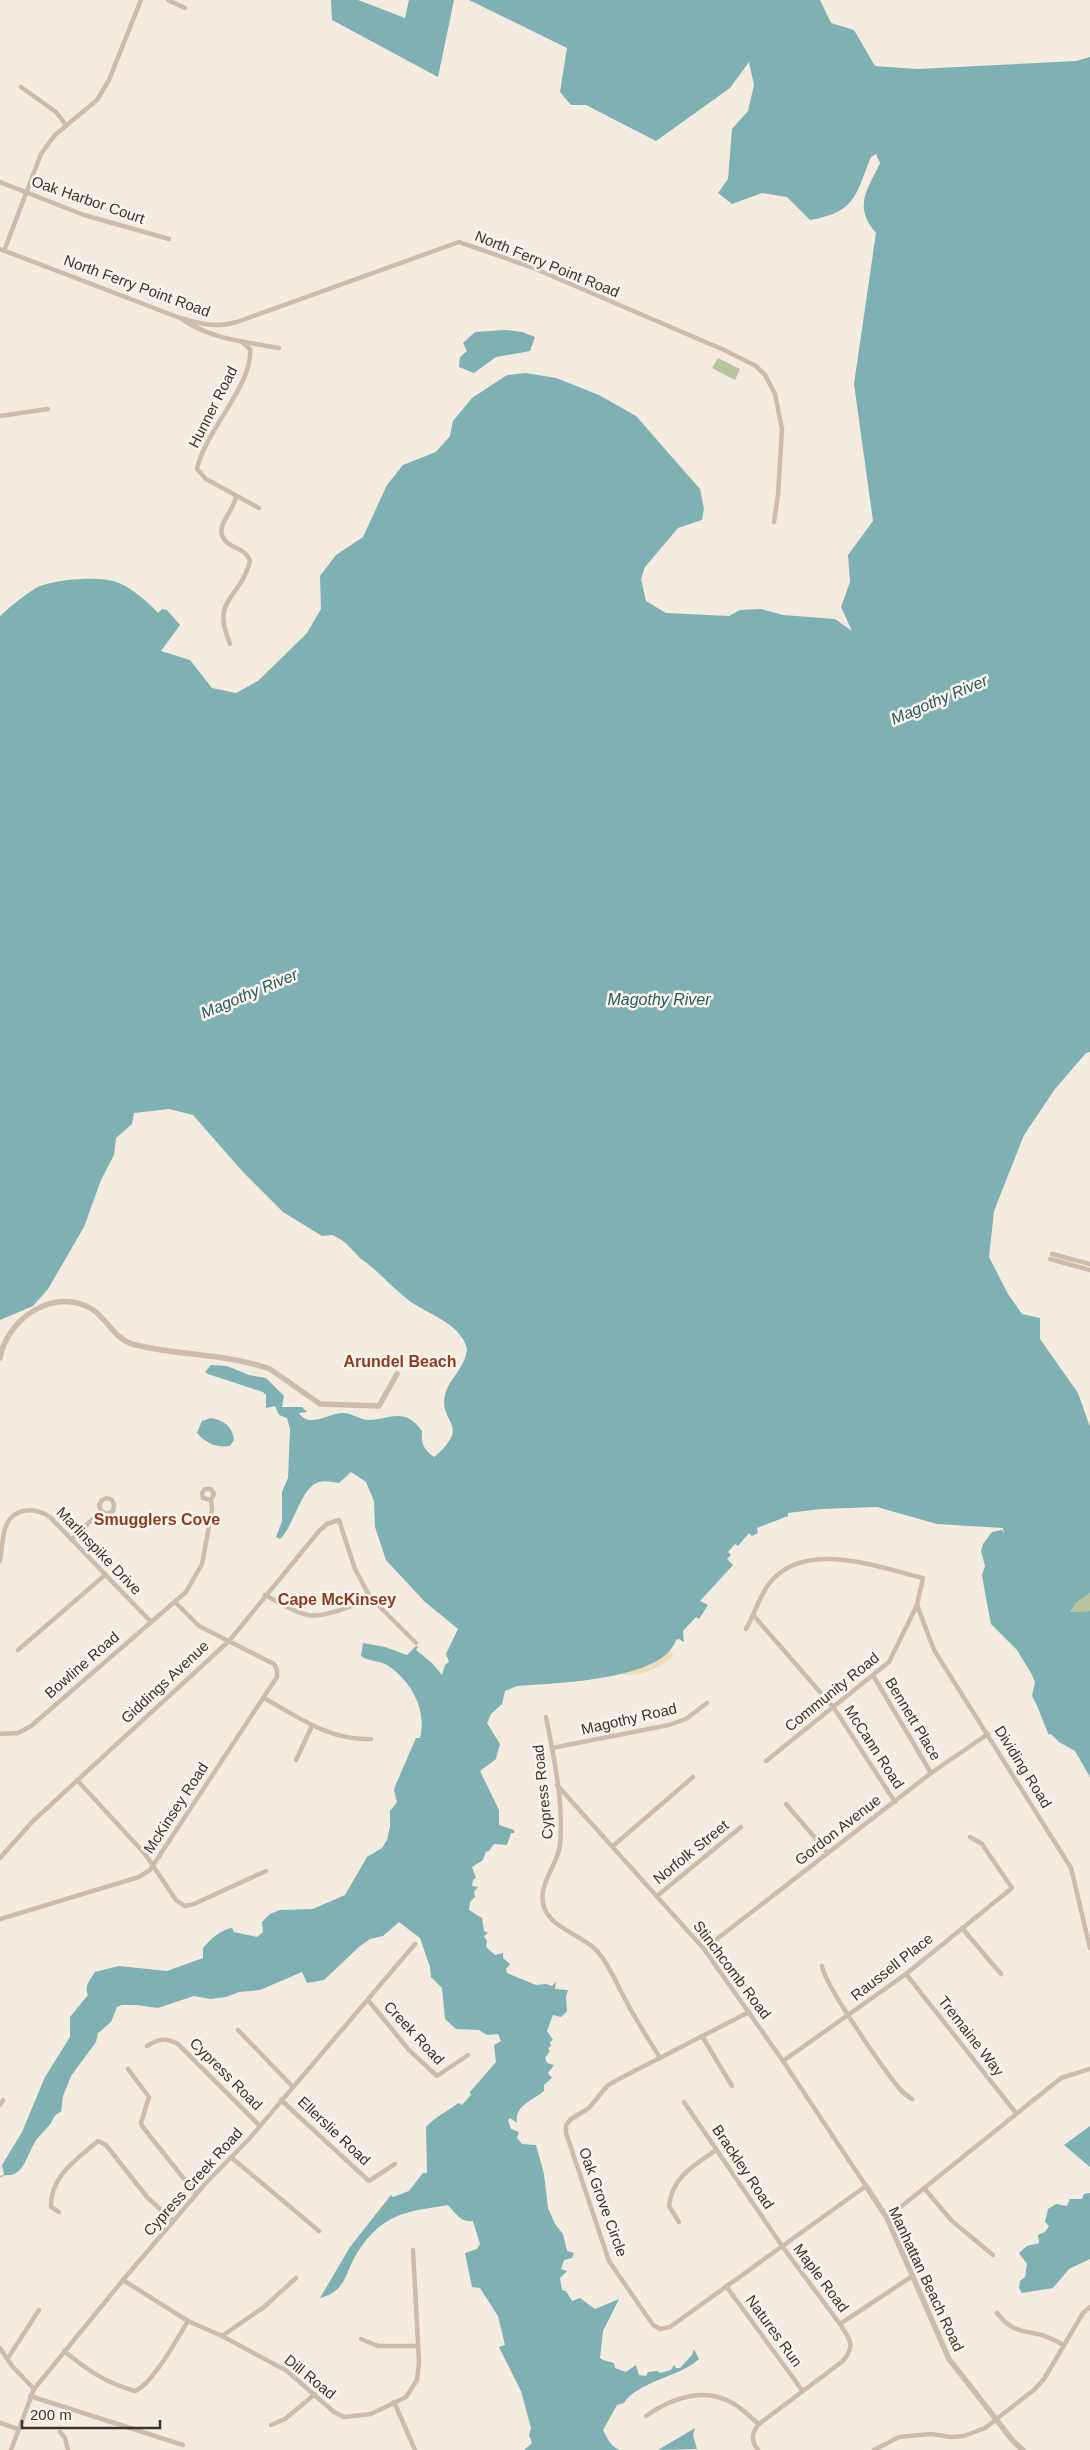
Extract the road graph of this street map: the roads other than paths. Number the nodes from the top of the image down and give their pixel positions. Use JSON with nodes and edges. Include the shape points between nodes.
{"nodes":[{"id":1,"x":141,"y":0,"type":"edge"},
{"id":2,"x":168,"y":0,"type":"edge"},
{"id":3,"x":185,"y":8,"type":"dead end"},
{"id":4,"x":21,"y":87,"type":"dead end"},
{"id":5,"x":66,"y":125,"type":"junction"},
{"id":6,"x":0,"y":182,"type":"edge"},
{"id":7,"x":26,"y":192,"type":"junction"},
{"id":8,"x":169,"y":239,"type":"dead end"},
{"id":9,"x":2,"y":250,"type":"edge"},
{"id":10,"x":180,"y":318,"type":"junction"},
{"id":11,"x":242,"y":342,"type":"junction"},
{"id":12,"x":279,"y":348,"type":"dead end"},
{"id":13,"x":48,"y":409,"type":"dead end"},
{"id":14,"x":0,"y":416,"type":"edge"},
{"id":15,"x":236,"y":496,"type":"junction"},
{"id":16,"x":259,"y":508,"type":"dead end"},
{"id":17,"x":774,"y":522,"type":"dead end"},
{"id":18,"x":230,"y":644,"type":"dead end"},
{"id":19,"x":1090,"y":1264,"type":"edge"},
{"id":20,"x":1090,"y":1270,"type":"edge"},
{"id":21,"x":0,"y":1358,"type":"edge"},
{"id":22,"x":397,"y":1374,"type":"dead end"},
{"id":23,"x":210,"y":1500,"type":"dead end"},
{"id":24,"x":101,"y":1511,"type":"dead end"},
{"id":25,"x":71,"y":1540,"type":"junction"},
{"id":26,"x":0,"y":1561,"type":"edge"},
{"id":27,"x":105,"y":1575,"type":"junction"},
{"id":28,"x":266,"y":1595,"type":"junction"},
{"id":29,"x":370,"y":1597,"type":"junction"},
{"id":30,"x":175,"y":1602,"type":"junction"},
{"id":31,"x":917,"y":1605,"type":"junction"},
{"id":32,"x":754,"y":1616,"type":"junction"},
{"id":33,"x":151,"y":1622,"type":"junction"},
{"id":34,"x":746,"y":1629,"type":"dead end"},
{"id":35,"x":228,"y":1641,"type":"junction"},
{"id":36,"x":416,"y":1643,"type":"dead end"},
{"id":37,"x":18,"y":1650,"type":"dead end"},
{"id":38,"x":874,"y":1677,"type":"junction"},
{"id":39,"x":264,"y":1698,"type":"junction"},
{"id":40,"x":707,"y":1703,"type":"dead end"},
{"id":41,"x":834,"y":1708,"type":"junction"},
{"id":42,"x":546,"y":1717,"type":"dead end"},
{"id":43,"x":312,"y":1726,"type":"junction"},
{"id":44,"x":0,"y":1734,"type":"edge"},
{"id":45,"x":988,"y":1734,"type":"junction"},
{"id":46,"x":371,"y":1739,"type":"dead end"},
{"id":47,"x":552,"y":1748,"type":"junction"},
{"id":48,"x":296,"y":1760,"type":"dead end"},
{"id":49,"x":766,"y":1761,"type":"dead end"},
{"id":50,"x":930,"y":1774,"type":"junction"},
{"id":51,"x":693,"y":1777,"type":"dead end"},
{"id":52,"x":77,"y":1780,"type":"junction"},
{"id":53,"x":557,"y":1785,"type":"junction"},
{"id":54,"x":895,"y":1802,"type":"junction"},
{"id":55,"x":786,"y":1804,"type":"dead end"},
{"id":56,"x":741,"y":1828,"type":"dead end"},
{"id":57,"x":970,"y":1837,"type":"dead end"},
{"id":58,"x":613,"y":1846,"type":"junction"},
{"id":59,"x":828,"y":1853,"type":"junction"},
{"id":60,"x":1,"y":1855,"type":"edge"},
{"id":61,"x":154,"y":1865,"type":"junction"},
{"id":62,"x":266,"y":1871,"type":"dead end"},
{"id":63,"x":657,"y":1896,"type":"junction"},
{"id":64,"x":0,"y":1919,"type":"edge"},
{"id":65,"x":962,"y":1928,"type":"junction"},
{"id":66,"x":416,"y":1944,"type":"dead end"},
{"id":67,"x":1090,"y":1948,"type":"edge"},
{"id":68,"x":704,"y":1949,"type":"junction"},
{"id":69,"x":822,"y":1966,"type":"dead end"},
{"id":70,"x":906,"y":1974,"type":"junction"},
{"id":71,"x":1000,"y":1974,"type":"dead end"},
{"id":72,"x":368,"y":2000,"type":"junction"},
{"id":73,"x":749,"y":2012,"type":"junction"},
{"id":74,"x":849,"y":2016,"type":"junction"},
{"id":75,"x":238,"y":2030,"type":"dead end"},
{"id":76,"x":702,"y":2036,"type":"junction"},
{"id":77,"x":146,"y":2046,"type":"dead end"},
{"id":78,"x":468,"y":2055,"type":"dead end"},
{"id":79,"x":660,"y":2058,"type":"junction"},
{"id":80,"x":783,"y":2061,"type":"junction"},
{"id":81,"x":128,"y":2068,"type":"dead end"},
{"id":82,"x":1090,"y":2069,"type":"edge"},
{"id":83,"x":292,"y":2086,"type":"junction"},
{"id":84,"x":732,"y":2086,"type":"dead end"},
{"id":85,"x":912,"y":2099,"type":"dead end"},
{"id":86,"x":3,"y":2100,"type":"dead end"},
{"id":87,"x":281,"y":2100,"type":"junction"},
{"id":88,"x":684,"y":2102,"type":"dead end"},
{"id":89,"x":0,"y":2105,"type":"edge"},
{"id":90,"x":1016,"y":2113,"type":"junction"},
{"id":91,"x":259,"y":2125,"type":"junction"},
{"id":92,"x":716,"y":2150,"type":"junction"},
{"id":93,"x":232,"y":2158,"type":"junction"},
{"id":94,"x":394,"y":2164,"type":"dead end"},
{"id":95,"x":866,"y":2186,"type":"junction"},
{"id":96,"x":924,"y":2188,"type":"junction"},
{"id":97,"x":196,"y":2194,"type":"junction"},
{"id":98,"x":59,"y":2212,"type":"dead end"},
{"id":99,"x":886,"y":2218,"type":"junction"},
{"id":100,"x":173,"y":2221,"type":"junction"},
{"id":101,"x":679,"y":2222,"type":"dead end"},
{"id":102,"x":319,"y":2231,"type":"dead end"},
{"id":103,"x":782,"y":2246,"type":"junction"},
{"id":104,"x":413,"y":2250,"type":"dead end"},
{"id":105,"x":993,"y":2255,"type":"dead end"},
{"id":106,"x":911,"y":2277,"type":"junction"},
{"id":107,"x":296,"y":2278,"type":"dead end"},
{"id":108,"x":123,"y":2280,"type":"junction"},
{"id":109,"x":726,"y":2286,"type":"junction"},
{"id":110,"x":1090,"y":2307,"type":"edge"},
{"id":111,"x":39,"y":2310,"type":"dead end"},
{"id":112,"x":997,"y":2313,"type":"dead end"},
{"id":113,"x":188,"y":2321,"type":"junction"},
{"id":114,"x":840,"y":2324,"type":"junction"},
{"id":115,"x":222,"y":2336,"type":"junction"},
{"id":116,"x":361,"y":2339,"type":"dead end"},
{"id":117,"x":1064,"y":2345,"type":"junction"},
{"id":118,"x":417,"y":2346,"type":"junction"},
{"id":119,"x":0,"y":2348,"type":"edge"},
{"id":120,"x":64,"y":2351,"type":"junction"},
{"id":121,"x":8,"y":2358,"type":"junction"},
{"id":122,"x":34,"y":2389,"type":"junction"},
{"id":123,"x":802,"y":2390,"type":"junction"},
{"id":124,"x":315,"y":2394,"type":"junction"},
{"id":125,"x":30,"y":2396,"type":"junction"},
{"id":126,"x":394,"y":2402,"type":"junction"},
{"id":127,"x":646,"y":2416,"type":"dead end"},
{"id":128,"x":996,"y":2419,"type":"junction"},
{"id":129,"x":0,"y":2423,"type":"edge"},
{"id":130,"x":759,"y":2424,"type":"junction"},
{"id":131,"x":270,"y":2425,"type":"dead end"},
{"id":132,"x":18,"y":2429,"type":"junction"},
{"id":133,"x":60,"y":2432,"type":"dead end"},
{"id":134,"x":183,"y":2445,"type":"dead end"},
{"id":135,"x":757,"y":2448,"type":"edge"},
{"id":136,"x":11,"y":2450,"type":"edge"},
{"id":137,"x":68,"y":2450,"type":"edge"},
{"id":138,"x":415,"y":2450,"type":"edge"},
{"id":139,"x":874,"y":2450,"type":"edge"},
{"id":140,"x":1023,"y":2450,"type":"edge"}],
"edges":[{"from":1,"to":5,"type":"street","via":[[101,93],[92,106]]},
{"from":2,"to":3,"type":"street"},
{"from":4,"to":5,"type":"street","via":[[56,112]]},
{"from":5,"to":7,"type":"street","via":[[48,143]]},
{"from":6,"to":7,"type":"street","name":"Oak Harbor Court"},
{"from":7,"to":8,"type":"street","name":"Oak Harbor Court","via":[[84,215]]},
{"from":7,"to":9,"type":"street"},
{"from":9,"to":10,"type":"street","name":"North Ferry Point Road"},
{"from":10,"to":11,"type":"street","via":[[198,330]]},
{"from":10,"to":17,"type":"street","name":"North Ferry Point Road","via":[[209,326],[237,322],[459,242],[690,335],[756,366],[775,394],[781,421]]},
{"from":11,"to":12,"type":"street"},
{"from":11,"to":15,"type":"street","name":"Hunner Road","via":[[250,349],[249,366],[197,469],[206,479]]},
{"from":13,"to":14,"type":"street"},
{"from":15,"to":16,"type":"street","name":"Hunner Road"},
{"from":15,"to":18,"type":"street","via":[[221,532],[227,544],[243,551],[250,561],[222,616],[223,629]]},
{"from":19,"to":20,"type":"street","via":[[1051,1257]]},
{"from":21,"to":22,"type":"street","via":[[8,1336],[26,1315],[46,1305],[71,1302],[98,1313],[128,1343],[221,1356],[261,1366],[320,1404],[378,1406]]},
{"from":23,"to":30,"type":"street","name":"Bowline Road","via":[[212,1511],[202,1565],[192,1584]]},
{"from":24,"to":25,"type":"street"},
{"from":25,"to":26,"type":"street","name":"Marlinspike Drive","via":[[44,1513],[26,1510],[7,1524]]},
{"from":25,"to":27,"type":"street","name":"Marlinspike Drive"},
{"from":27,"to":33,"type":"street","name":"Marlinspike Drive"},
{"from":27,"to":37,"type":"street"},
{"from":28,"to":29,"type":"street","via":[[301,1613],[312,1615],[356,1604]]},
{"from":28,"to":29,"type":"street","name":"Giddings Avenue","via":[[318,1531],[339,1520],[355,1568]]},
{"from":28,"to":35,"type":"street","name":"Giddings Avenue"},
{"from":29,"to":36,"type":"street"},
{"from":30,"to":33,"type":"street","name":"Bowline Road"},
{"from":30,"to":35,"type":"street","via":[[194,1623]]},
{"from":31,"to":32,"type":"street","name":"Community Road","via":[[923,1578],[827,1558],[782,1571],[768,1585]]},
{"from":31,"to":38,"type":"street","name":"Community Road","via":[[889,1662]]},
{"from":31,"to":45,"type":"street","name":"Dividing Road","via":[[934,1650]]},
{"from":32,"to":34,"type":"street"},
{"from":32,"to":41,"type":"street","name":"McCann Road"},
{"from":33,"to":44,"type":"street","name":"Bowline Road","via":[[31,1726],[18,1733]]},
{"from":35,"to":39,"type":"street","name":"McKinsey Road","via":[[274,1664],[277,1677]]},
{"from":35,"to":52,"type":"street","name":"Giddings Avenue"},
{"from":38,"to":41,"type":"street","name":"Community Road"},
{"from":38,"to":50,"type":"street","name":"Bennett Place"},
{"from":39,"to":43,"type":"street"},
{"from":39,"to":61,"type":"street","name":"McKinsey Road"},
{"from":40,"to":47,"type":"street","name":"Magothy Road","via":[[686,1719],[669,1725]]},
{"from":41,"to":49,"type":"street","name":"Community Road"},
{"from":41,"to":54,"type":"street","name":"McCann Road"},
{"from":42,"to":47,"type":"street","name":"Cypress Road"},
{"from":43,"to":46,"type":"street","via":[[348,1739]]},
{"from":43,"to":48,"type":"street"},
{"from":45,"to":50,"type":"street","name":"Gordon Avenue"},
{"from":45,"to":67,"type":"street","name":"Dividing Road","via":[[1071,1868]]},
{"from":47,"to":53,"type":"street","name":"Cypress Road"},
{"from":50,"to":54,"type":"street","name":"Gordon Avenue"},
{"from":51,"to":58,"type":"street"},
{"from":52,"to":60,"type":"street","name":"Giddings Avenue"},
{"from":52,"to":61,"type":"street"},
{"from":53,"to":58,"type":"street","name":"Stinchcomb Road"},
{"from":53,"to":79,"type":"street","name":"Cypress Road","via":[[562,1829],[560,1849],[542,1902],[553,1922],[582,1938],[598,1952]]},
{"from":54,"to":59,"type":"street","name":"Gordon Avenue"},
{"from":55,"to":59,"type":"street"},
{"from":56,"to":63,"type":"street","name":"Norfolk Street"},
{"from":57,"to":65,"type":"street","name":"Raussell Place","via":[[982,1844],[1012,1888]]},
{"from":58,"to":63,"type":"street","name":"Stinchcomb Road"},
{"from":59,"to":68,"type":"street","name":"Gordon Avenue"},
{"from":61,"to":62,"type":"street","via":[[176,1900],[186,1906]]},
{"from":61,"to":64,"type":"street","name":"McKinsey Road","via":[[139,1877]]},
{"from":63,"to":68,"type":"street","name":"Stinchcomb Road"},
{"from":65,"to":70,"type":"street","name":"Raussell Place"},
{"from":65,"to":71,"type":"street"},
{"from":66,"to":72,"type":"street","name":"Cypress Creek Road"},
{"from":68,"to":73,"type":"street","name":"Stinchcomb Road"},
{"from":69,"to":74,"type":"street","via":[[823,1975]]},
{"from":70,"to":74,"type":"street","name":"Raussell Place"},
{"from":70,"to":90,"type":"street","name":"Tremaine Way"},
{"from":72,"to":78,"type":"street","name":"Creek Road","via":[[409,2050],[437,2076]]},
{"from":72,"to":83,"type":"street","name":"Cypress Creek Road"},
{"from":73,"to":76,"type":"street","name":"Oak Grove Circle"},
{"from":73,"to":80,"type":"street","name":"Stinchcomb Road"},
{"from":74,"to":80,"type":"street","name":"Raussell Place"},
{"from":74,"to":85,"type":"street","via":[[898,2087]]},
{"from":75,"to":83,"type":"street"},
{"from":76,"to":79,"type":"street","name":"Oak Grove Circle"},
{"from":76,"to":84,"type":"street"},
{"from":77,"to":91,"type":"street","name":"Cypress Road","via":[[169,2038],[178,2044]]},
{"from":79,"to":109,"type":"street","name":"Oak Grove Circle","via":[[607,2086],[589,2108],[571,2119],[566,2125],[566,2133],[609,2261],[653,2325],[660,2329],[670,2327]]},
{"from":80,"to":95,"type":"street","name":"Stinchcomb Road"},
{"from":81,"to":97,"type":"street","via":[[149,2097],[142,2126]]},
{"from":82,"to":90,"type":"street","via":[[1061,2078]]},
{"from":83,"to":87,"type":"street","name":"Cypress Creek Road"},
{"from":86,"to":89,"type":"street"},
{"from":87,"to":91,"type":"street","name":"Cypress Creek Road"},
{"from":87,"to":94,"type":"street","name":"Ellerslie Road","via":[[369,2181]]},
{"from":88,"to":92,"type":"street","name":"Brackley Road"},
{"from":90,"to":96,"type":"street"},
{"from":91,"to":93,"type":"street","name":"Cypress Creek Road"},
{"from":92,"to":101,"type":"street","via":[[675,2184],[670,2206]]},
{"from":92,"to":103,"type":"street","name":"Brackley Road"},
{"from":93,"to":97,"type":"street","name":"Cypress Creek Road"},
{"from":93,"to":102,"type":"street"},
{"from":95,"to":99,"type":"street","name":"Manhattan Beach Road"},
{"from":95,"to":103,"type":"street","name":"Oak Grove Circle"},
{"from":96,"to":99,"type":"street"},
{"from":96,"to":105,"type":"street","via":[[952,2221]]},
{"from":97,"to":100,"type":"street","name":"Cypress Creek Road"},
{"from":98,"to":100,"type":"street","via":[[50,2207],[50,2196],[61,2174],[98,2141],[106,2146],[147,2197]]},
{"from":99,"to":106,"type":"street","name":"Manhattan Beach Road"},
{"from":100,"to":108,"type":"street","name":"Cypress Creek Road"},
{"from":103,"to":109,"type":"street","name":"Oak Grove Circle"},
{"from":103,"to":114,"type":"street","name":"Maple Road"},
{"from":104,"to":118,"type":"street","name":"Dill Road"},
{"from":106,"to":114,"type":"street"},
{"from":106,"to":128,"type":"street","name":"Manhattan Beach Road","via":[[949,2359]]},
{"from":107,"to":115,"type":"street","via":[[264,2307]]},
{"from":108,"to":113,"type":"street","name":"Dill Road"},
{"from":108,"to":120,"type":"street","name":"Cypress Creek Road"},
{"from":109,"to":123,"type":"street","name":"Natures Run"},
{"from":110,"to":117,"type":"street"},
{"from":111,"to":121,"type":"street"},
{"from":112,"to":117,"type":"street","via":[[1016,2331],[1043,2335]]},
{"from":113,"to":115,"type":"street","name":"Dill Road"},
{"from":113,"to":120,"type":"street","via":[[145,2385],[135,2391],[96,2377]]},
{"from":114,"to":123,"type":"street","name":"Maple Road","via":[[850,2342],[850,2353]]},
{"from":115,"to":124,"type":"street","name":"Dill Road","via":[[287,2371]]},
{"from":116,"to":118,"type":"street","via":[[378,2346]]},
{"from":117,"to":128,"type":"street","via":[[1032,2393]]},
{"from":118,"to":126,"type":"street","name":"Dill Road","via":[[419,2370],[414,2386],[409,2394]]},
{"from":119,"to":121,"type":"street"},
{"from":120,"to":122,"type":"street","name":"Cypress Creek Road"},
{"from":121,"to":122,"type":"street"},
{"from":122,"to":125,"type":"street","name":"Cypress Creek Road"},
{"from":123,"to":130,"type":"street"},
{"from":124,"to":126,"type":"street","name":"Dill Road","via":[[334,2412],[347,2417],[371,2414]]},
{"from":124,"to":131,"type":"street","via":[[285,2419]]},
{"from":125,"to":132,"type":"street","name":"Cypress Creek Road"},
{"from":125,"to":134,"type":"street"},
{"from":126,"to":138,"type":"street"},
{"from":127,"to":130,"type":"street","via":[[682,2396],[699,2395],[734,2403]]},
{"from":128,"to":139,"type":"street","via":[[985,2428],[964,2436],[916,2434],[899,2437]]},
{"from":128,"to":140,"type":"street","name":"Manhattan Beach Road"},
{"from":129,"to":132,"type":"street"},
{"from":130,"to":135,"type":"street","via":[[753,2432]]},
{"from":132,"to":136,"type":"street","name":"Cypress Creek Road"},
{"from":133,"to":137,"type":"street"}]}
